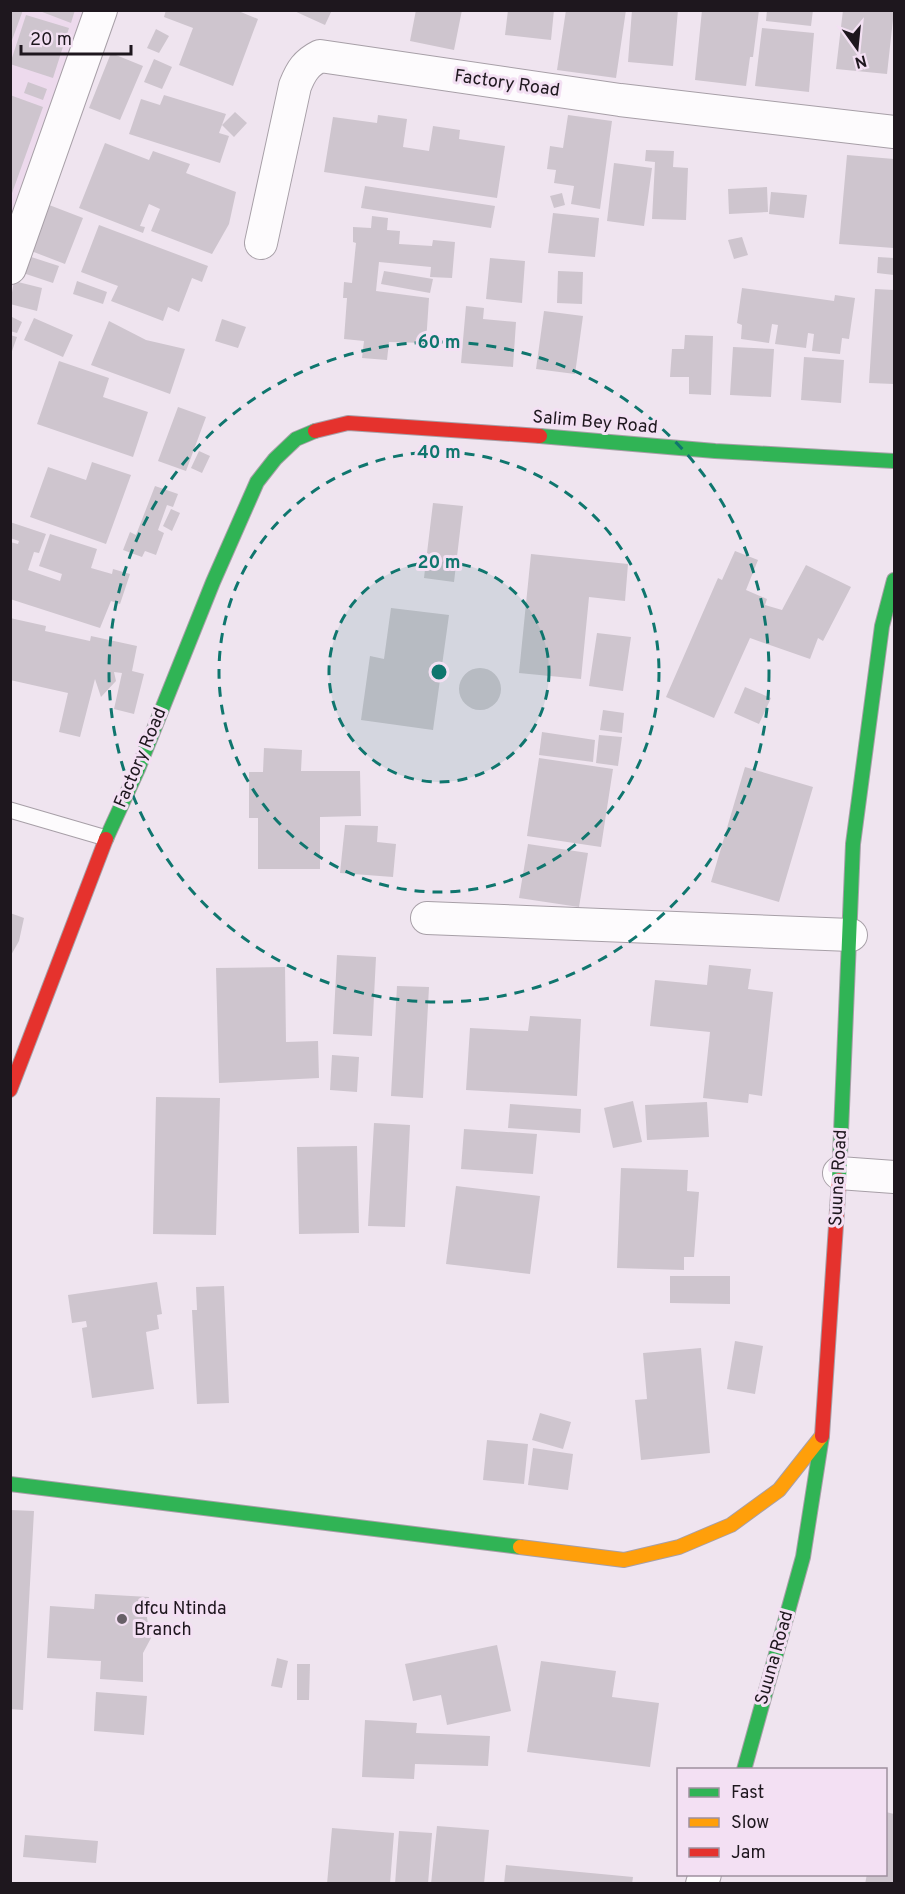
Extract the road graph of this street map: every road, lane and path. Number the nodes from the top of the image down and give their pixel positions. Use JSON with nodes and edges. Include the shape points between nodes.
{"nodes":[{"id":1,"x":100,"y":10,"type":"edge"},
{"id":2,"x":894,"y":132,"type":"edge"},
{"id":3,"x":261,"y":243,"type":"dead end"},
{"id":4,"x":10,"y":268,"type":"edge"},
{"id":5,"x":296,"y":439,"type":"joint"},
{"id":6,"x":894,"y":461,"type":"edge"},
{"id":7,"x":894,"y":580,"type":"edge"},
{"id":8,"x":10,"y":810,"type":"edge"},
{"id":9,"x":106,"y":838,"type":"junction"},
{"id":10,"x":427,"y":918,"type":"dead end"},
{"id":11,"x":851,"y":935,"type":"junction"},
{"id":12,"x":10,"y":1090,"type":"edge"},
{"id":13,"x":839,"y":1173,"type":"junction"},
{"id":14,"x":894,"y":1177,"type":"edge"},
{"id":15,"x":822,"y":1436,"type":"junction"},
{"id":16,"x":10,"y":1484,"type":"edge"},
{"id":17,"x":745,"y":1768,"type":"edge"}],
"edges":[{"from":1,"to":4,"type":"street"},
{"from":2,"to":3,"type":"street","name":"Factory Road","via":[[620,100],[320,56],[300,72],[295,86]]},
{"from":5,"to":6,"type":"street","name":"Salim Bey Road","via":[[348,423]]},
{"from":5,"to":9,"type":"street","name":"Factory Road","via":[[257,482]]},
{"from":7,"to":11,"type":"street","name":"Suuna Road","via":[[882,626],[853,844]]},
{"from":8,"to":9,"type":"lane"},
{"from":9,"to":12,"type":"street","name":"Factory Road"},
{"from":10,"to":11,"type":"street"},
{"from":11,"to":13,"type":"street","name":"Suuna Road"},
{"from":13,"to":14,"type":"street"},
{"from":13,"to":15,"type":"street","name":"Suuna Road"},
{"from":15,"to":16,"type":"street","via":[[779,1490],[731,1525],[679,1547],[624,1560]]},
{"from":15,"to":17,"type":"street","name":"Suuna Road","via":[[803,1557]]}]}
